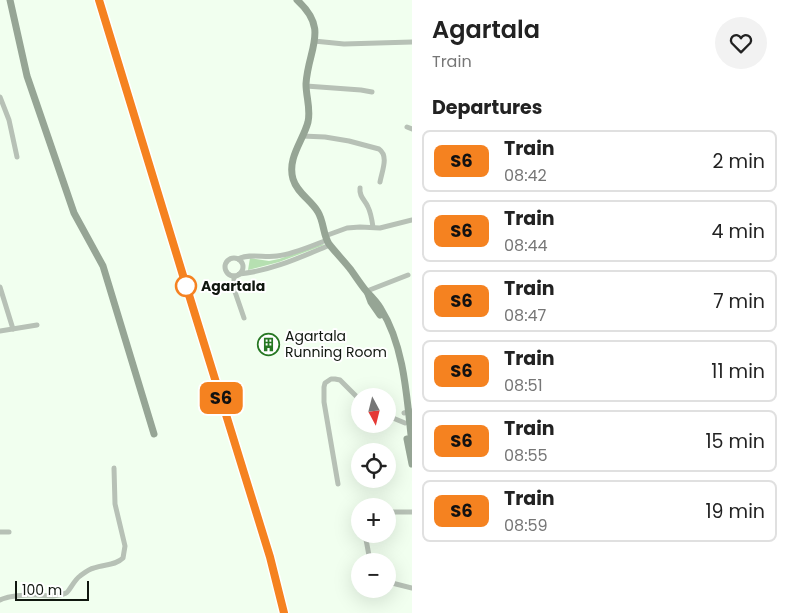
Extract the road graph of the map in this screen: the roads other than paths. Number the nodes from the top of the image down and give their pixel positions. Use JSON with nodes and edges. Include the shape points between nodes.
{"nodes":[{"id":1,"x":10,"y":0,"type":"edge"},
{"id":2,"x":297,"y":0,"type":"edge"},
{"id":3,"x":314,"y":42,"type":"junction"},
{"id":4,"x":412,"y":42,"type":"edge"},
{"id":5,"x":306,"y":86,"type":"junction"},
{"id":6,"x":372,"y":92,"type":"dead end"},
{"id":7,"x":0,"y":97,"type":"edge"},
{"id":8,"x":302,"y":136,"type":"junction"},
{"id":9,"x":17,"y":157,"type":"dead end"},
{"id":10,"x":380,"y":182,"type":"dead end"},
{"id":11,"x":360,"y":188,"type":"dead end"},
{"id":12,"x":412,"y":220,"type":"edge"},
{"id":13,"x":373,"y":228,"type":"junction"},
{"id":14,"x":327,"y":240,"type":"junction"},
{"id":15,"x":238,"y":259,"type":"junction"},
{"id":16,"x":237,"y":275,"type":"junction"},
{"id":17,"x":408,"y":275,"type":"dead end"},
{"id":18,"x":0,"y":288,"type":"edge"},
{"id":19,"x":366,"y":291,"type":"junction"},
{"id":20,"x":244,"y":318,"type":"dead end"},
{"id":21,"x":37,"y":325,"type":"dead end"},
{"id":22,"x":13,"y":329,"type":"junction"},
{"id":23,"x":0,"y":331,"type":"edge"},
{"id":24,"x":351,"y":391,"type":"edge"},
{"id":25,"x":408,"y":412,"type":"edge"},
{"id":26,"x":396,"y":419,"type":"edge"},
{"id":27,"x":405,"y":423,"type":"junction"},
{"id":28,"x":154,"y":434,"type":"dead end"},
{"id":29,"x":412,"y":444,"type":"edge"},
{"id":30,"x":412,"y":464,"type":"edge"},
{"id":31,"x":114,"y":468,"type":"dead end"},
{"id":32,"x":338,"y":484,"type":"dead end"},
{"id":33,"x":396,"y":512,"type":"edge"},
{"id":34,"x":412,"y":512,"type":"edge"},
{"id":35,"x":0,"y":532,"type":"edge"},
{"id":36,"x":9,"y":532,"type":"dead end"},
{"id":37,"x":396,"y":584,"type":"edge"},
{"id":38,"x":412,"y":588,"type":"edge"},
{"id":39,"x":0,"y":600,"type":"edge"}],
"edges":[{"from":1,"to":28,"type":"street","via":[[27,76],[74,213],[102,266]]},
{"from":2,"to":3,"type":"street","via":[[312,18]]},
{"from":3,"to":4,"type":"street"},
{"from":3,"to":5,"type":"street"},
{"from":5,"to":6,"type":"street"},
{"from":5,"to":8,"type":"street","via":[[309,114]]},
{"from":7,"to":9,"type":"street"},
{"from":8,"to":10,"type":"street","via":[[349,141],[379,149],[384,153]]},
{"from":8,"to":14,"type":"street","via":[[294,154],[293,178],[298,190],[317,210]]},
{"from":11,"to":13,"type":"street"},
{"from":12,"to":13,"type":"street"},
{"from":13,"to":14,"type":"street","via":[[347,228]]},
{"from":14,"to":15,"type":"street","via":[[280,256]]},
{"from":14,"to":16,"type":"street","via":[[273,267]]},
{"from":14,"to":19,"type":"street"},
{"from":15,"to":16,"type":"street","via":[[243,269]]},
{"from":15,"to":16,"type":"street","via":[[230,259],[225,266],[228,274]]},
{"from":16,"to":20,"type":"street","via":[[234,289]]},
{"from":17,"to":19,"type":"street"},
{"from":18,"to":22,"type":"street"},
{"from":19,"to":25,"type":"street","via":[[375,298],[393,332]]},
{"from":21,"to":22,"type":"street"},
{"from":22,"to":23,"type":"street"},
{"from":24,"to":32,"type":"street","via":[[335,379],[325,383],[324,387]]},
{"from":25,"to":27,"type":"street"},
{"from":25,"to":29,"type":"street"},
{"from":26,"to":27,"type":"street"},
{"from":27,"to":30,"type":"street"},
{"from":31,"to":39,"type":"street","via":[[115,504],[125,546],[123,558],[116,563],[93,568],[80,576],[66,593]]},
{"from":33,"to":34,"type":"street"},
{"from":35,"to":36,"type":"street"},
{"from":37,"to":38,"type":"street"}]}
